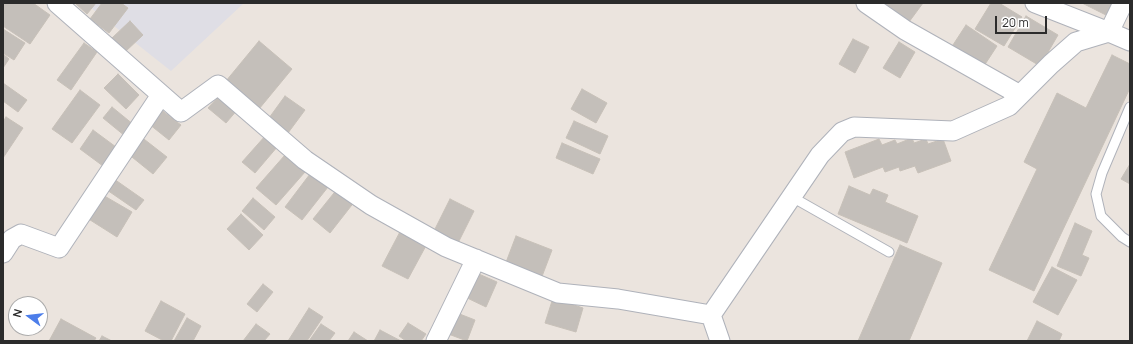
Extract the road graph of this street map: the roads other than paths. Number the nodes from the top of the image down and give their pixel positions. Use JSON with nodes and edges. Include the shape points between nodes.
{"nodes":[{"id":1,"x":57,"y":3,"type":"edge"},
{"id":2,"x":866,"y":3,"type":"edge"},
{"id":3,"x":1035,"y":3,"type":"edge"},
{"id":4,"x":1123,"y":3,"type":"edge"},
{"id":5,"x":1109,"y":32,"type":"junction"},
{"id":6,"x":1130,"y":41,"type":"edge"},
{"id":7,"x":161,"y":95,"type":"junction"},
{"id":8,"x":1020,"y":95,"type":"junction"},
{"id":9,"x":1130,"y":107,"type":"edge"},
{"id":10,"x":792,"y":197,"type":"junction"},
{"id":11,"x":1130,"y":242,"type":"edge"},
{"id":12,"x":889,"y":252,"type":"dead end"},
{"id":13,"x":3,"y":253,"type":"edge"},
{"id":14,"x":476,"y":259,"type":"junction"},
{"id":15,"x":711,"y":315,"type":"junction"},
{"id":16,"x":436,"y":341,"type":"edge"},
{"id":17,"x":720,"y":341,"type":"edge"}],
"edges":[{"from":1,"to":7,"type":"street"},
{"from":2,"to":8,"type":"street","via":[[905,30]]},
{"from":3,"to":5,"type":"street"},
{"from":4,"to":5,"type":"street"},
{"from":5,"to":6,"type":"street"},
{"from":5,"to":8,"type":"street","via":[[1076,42]]},
{"from":7,"to":13,"type":"street","via":[[60,248],[21,234],[12,240]]},
{"from":7,"to":14,"type":"street","via":[[181,112],[218,85],[305,160],[364,200],[446,247]]},
{"from":8,"to":10,"type":"street","via":[[1009,106],[953,131],[854,127],[842,132],[820,155]]},
{"from":9,"to":11,"type":"lane","via":[[1102,173],[1096,194],[1101,216]]},
{"from":10,"to":12,"type":"lane"},
{"from":10,"to":15,"type":"street"},
{"from":14,"to":15,"type":"street","via":[[558,293],[618,299]]},
{"from":14,"to":16,"type":"street"},
{"from":15,"to":17,"type":"street"}]}
